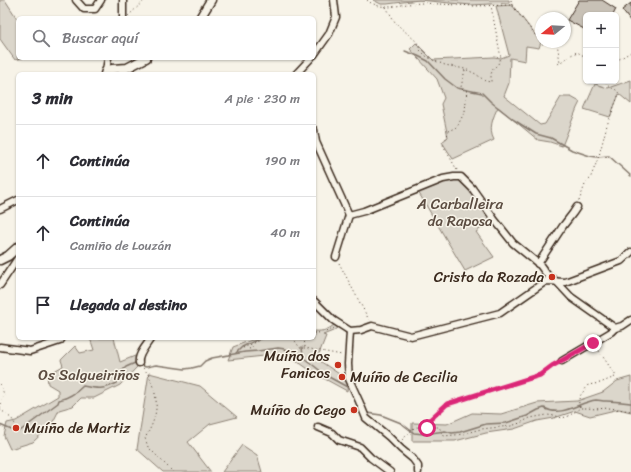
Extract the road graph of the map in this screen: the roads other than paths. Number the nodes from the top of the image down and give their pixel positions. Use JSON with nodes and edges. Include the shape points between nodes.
{"nodes":[{"id":1,"x":76,"y":0,"type":"edge"},
{"id":2,"x":101,"y":0,"type":"edge"},
{"id":3,"x":123,"y":0,"type":"edge"},
{"id":4,"x":211,"y":0,"type":"edge"},
{"id":5,"x":334,"y":0,"type":"edge"},
{"id":6,"x":123,"y":16,"type":"edge"},
{"id":7,"x":201,"y":16,"type":"edge"},
{"id":8,"x":316,"y":52,"type":"edge"},
{"id":9,"x":108,"y":60,"type":"edge"},
{"id":10,"x":142,"y":60,"type":"edge"},
{"id":11,"x":309,"y":60,"type":"edge"},
{"id":12,"x":124,"y":71,"type":"edge"},
{"id":13,"x":105,"y":72,"type":"edge"},
{"id":14,"x":298,"y":72,"type":"edge"},
{"id":15,"x":316,"y":142,"type":"edge"},
{"id":16,"x":16,"y":201,"type":"edge"},
{"id":17,"x":577,"y":207,"type":"road end"},
{"id":18,"x":0,"y":209,"type":"edge"},
{"id":19,"x":349,"y":214,"type":"junction"},
{"id":20,"x":16,"y":249,"type":"edge"},
{"id":21,"x":631,"y":252,"type":"edge"},
{"id":22,"x":336,"y":257,"type":"road end"},
{"id":23,"x":0,"y":260,"type":"edge"},
{"id":24,"x":16,"y":261,"type":"edge"},
{"id":25,"x":538,"y":264,"type":"junction"},
{"id":26,"x":557,"y":282,"type":"junction"},
{"id":27,"x":0,"y":285,"type":"edge"},
{"id":28,"x":316,"y":303,"type":"edge"},
{"id":29,"x":631,"y":320,"type":"edge"},
{"id":30,"x":615,"y":328,"type":"junction"},
{"id":31,"x":350,"y":331,"type":"junction"},
{"id":32,"x":61,"y":340,"type":"edge"},
{"id":33,"x":150,"y":340,"type":"edge"},
{"id":34,"x":0,"y":347,"type":"edge"},
{"id":35,"x":562,"y":361,"type":"road end"},
{"id":36,"x":140,"y":365,"type":"road end"},
{"id":37,"x":318,"y":427,"type":"dead end"},
{"id":38,"x":390,"y":472,"type":"edge"},
{"id":39,"x":418,"y":472,"type":"edge"}],
"edges":[{"from":1,"to":2,"type":"street","via":[[84,9],[95,9]]},
{"from":3,"to":6,"type":"street"},
{"from":4,"to":7,"type":"street"},
{"from":5,"to":8,"type":"street","via":[[336,17],[329,34]]},
{"from":9,"to":13,"type":"street"},
{"from":10,"to":12,"type":"street"},
{"from":11,"to":14,"type":"street"},
{"from":12,"to":13,"type":"street","via":[[112,69]]},
{"from":15,"to":19,"type":"street"},
{"from":16,"to":18,"type":"street"},
{"from":17,"to":25,"type":"street"},
{"from":19,"to":22,"type":"street"},
{"from":19,"to":25,"type":"street","via":[[364,211],[443,178],[461,177],[512,243]]},
{"from":20,"to":23,"type":"street"},
{"from":21,"to":26,"type":"street","via":[[621,261],[565,282]]},
{"from":24,"to":27,"type":"street"},
{"from":25,"to":26,"type":"street"},
{"from":26,"to":30,"type":"street","via":[[571,297]]},
{"from":26,"to":31,"type":"street","via":[[546,281],[500,313],[411,336],[372,326]]},
{"from":28,"to":31,"type":"street","via":[[333,320]]},
{"from":29,"to":30,"type":"street"},
{"from":30,"to":35,"type":"street"},
{"from":31,"to":39,"type":"street","via":[[349,379],[366,418],[413,459],[418,466]]},
{"from":32,"to":34,"type":"street","via":[[30,351]]},
{"from":33,"to":36,"type":"street","via":[[140,354]]},
{"from":37,"to":38,"type":"street","via":[[332,432],[339,440],[360,447]]}]}
